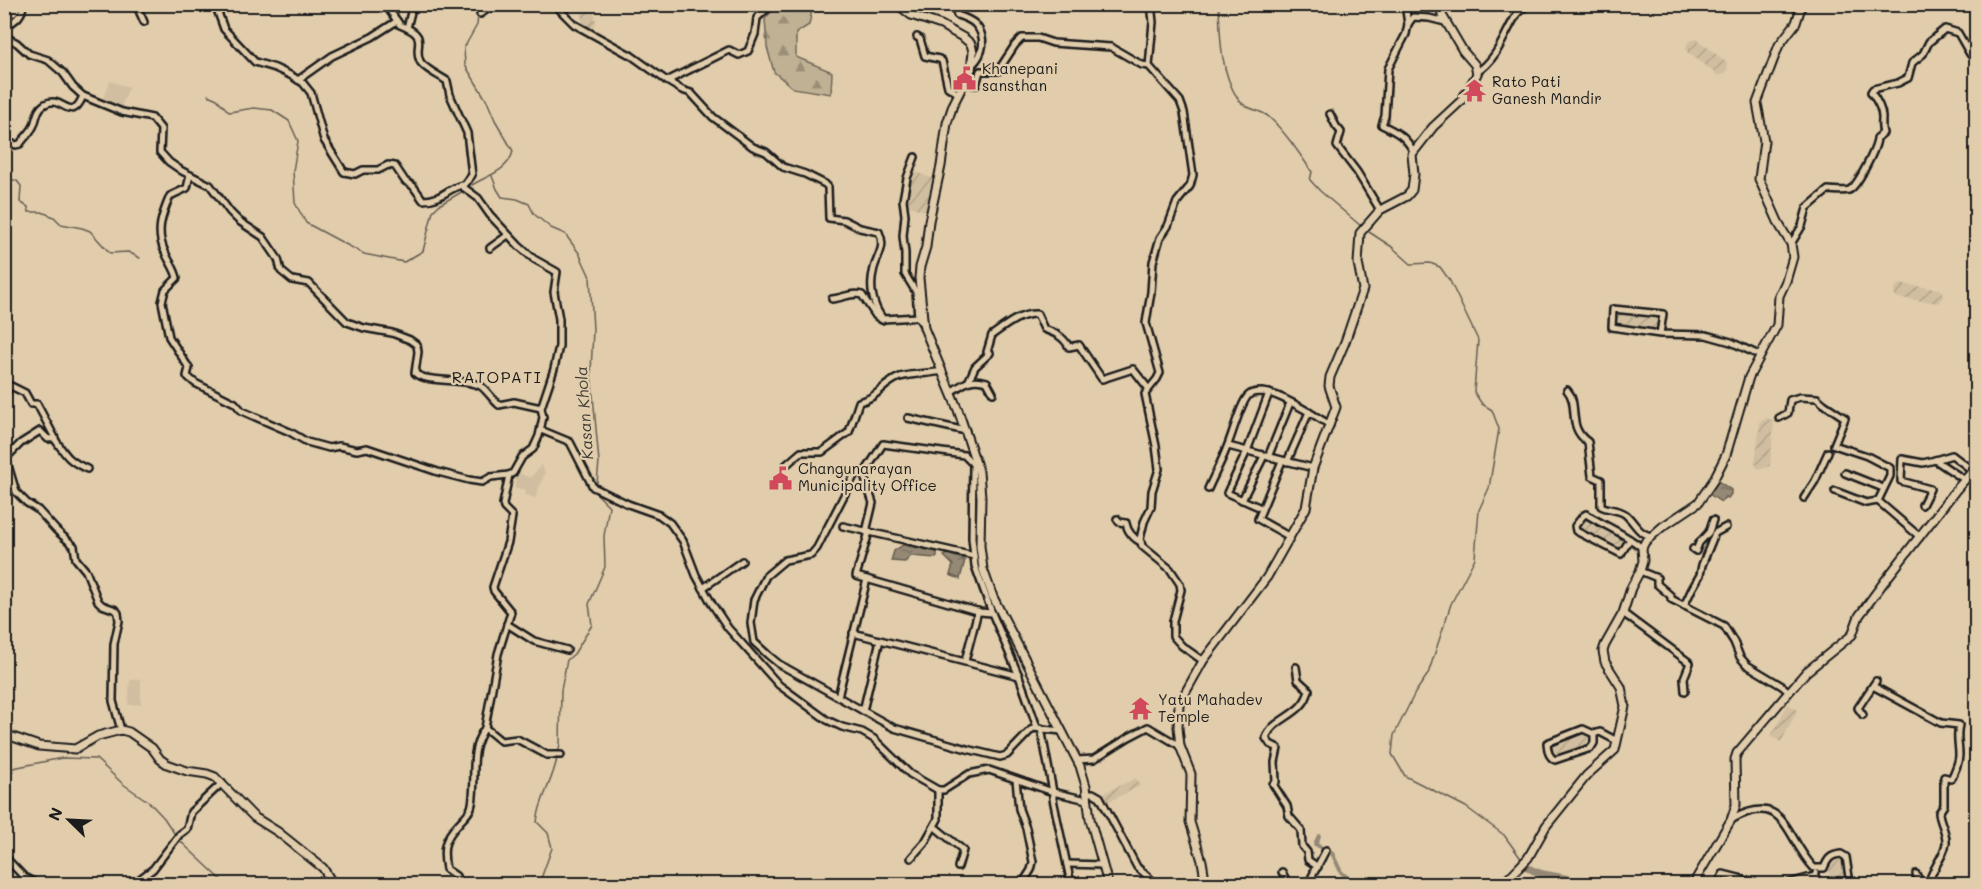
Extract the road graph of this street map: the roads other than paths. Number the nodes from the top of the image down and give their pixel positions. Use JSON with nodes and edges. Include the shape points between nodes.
{"nodes":[{"id":1,"x":21,"y":4,"type":"edge"},
{"id":2,"x":136,"y":4,"type":"edge"},
{"id":3,"x":215,"y":4,"type":"edge"},
{"id":4,"x":385,"y":4,"type":"edge"},
{"id":5,"x":413,"y":4,"type":"edge"},
{"id":6,"x":517,"y":4,"type":"edge"},
{"id":7,"x":554,"y":4,"type":"edge"},
{"id":8,"x":772,"y":4,"type":"edge"},
{"id":9,"x":897,"y":4,"type":"edge"},
{"id":10,"x":954,"y":4,"type":"edge"},
{"id":11,"x":1151,"y":4,"type":"edge"},
{"id":12,"x":1405,"y":4,"type":"edge"},
{"id":13,"x":1440,"y":4,"type":"edge"},
{"id":14,"x":1527,"y":4,"type":"edge"},
{"id":15,"x":1802,"y":4,"type":"edge"},
{"id":16,"x":480,"y":11,"type":"dead end"},
{"id":17,"x":4,"y":14,"type":"edge"},
{"id":18,"x":397,"y":21,"type":"junction"},
{"id":19,"x":144,"y":22,"type":"dead end"},
{"id":20,"x":1445,"y":22,"type":"junction"},
{"id":21,"x":1408,"y":24,"type":"junction"},
{"id":22,"x":4,"y":26,"type":"edge"},
{"id":23,"x":406,"y":28,"type":"junction"},
{"id":24,"x":4,"y":36,"type":"edge"},
{"id":25,"x":917,"y":37,"type":"dead end"},
{"id":26,"x":1977,"y":58,"type":"edge"},
{"id":27,"x":972,"y":65,"type":"junction"},
{"id":28,"x":1149,"y":66,"type":"junction"},
{"id":29,"x":1477,"y":72,"type":"junction"},
{"id":30,"x":298,"y":80,"type":"junction"},
{"id":31,"x":667,"y":81,"type":"junction"},
{"id":32,"x":965,"y":83,"type":"junction"},
{"id":33,"x":959,"y":94,"type":"junction"},
{"id":34,"x":83,"y":96,"type":"junction"},
{"id":35,"x":1330,"y":114,"type":"dead end"},
{"id":36,"x":4,"y":141,"type":"edge"},
{"id":37,"x":1413,"y":151,"type":"junction"},
{"id":38,"x":915,"y":157,"type":"dead end"},
{"id":39,"x":190,"y":175,"type":"junction"},
{"id":40,"x":463,"y":187,"type":"junction"},
{"id":41,"x":1380,"y":210,"type":"junction"},
{"id":42,"x":508,"y":235,"type":"junction"},
{"id":43,"x":1791,"y":244,"type":"junction"},
{"id":44,"x":490,"y":248,"type":"dead end"},
{"id":45,"x":832,"y":299,"type":"dead end"},
{"id":46,"x":918,"y":317,"type":"junction"},
{"id":47,"x":886,"y":320,"type":"junction"},
{"id":48,"x":924,"y":328,"type":"junction"},
{"id":49,"x":1660,"y":333,"type":"junction"},
{"id":50,"x":1761,"y":356,"type":"junction"},
{"id":51,"x":942,"y":371,"type":"junction"},
{"id":52,"x":969,"y":381,"type":"junction"},
{"id":53,"x":1148,"y":387,"type":"junction"},
{"id":54,"x":1567,"y":390,"type":"dead end"},
{"id":55,"x":951,"y":392,"type":"junction"},
{"id":56,"x":993,"y":393,"type":"dead end"},
{"id":57,"x":1269,"y":393,"type":"junction"},
{"id":58,"x":4,"y":399,"type":"edge"},
{"id":59,"x":1290,"y":403,"type":"junction"},
{"id":60,"x":541,"y":408,"type":"junction"},
{"id":61,"x":1309,"y":412,"type":"junction"},
{"id":62,"x":908,"y":418,"type":"dead end"},
{"id":63,"x":1779,"y":418,"type":"dead end"},
{"id":64,"x":1330,"y":425,"type":"junction"},
{"id":65,"x":540,"y":430,"type":"junction"},
{"id":66,"x":966,"y":431,"type":"junction"},
{"id":67,"x":54,"y":438,"type":"junction"},
{"id":68,"x":1228,"y":446,"type":"junction"},
{"id":69,"x":1247,"y":451,"type":"junction"},
{"id":70,"x":1828,"y":452,"type":"dead end"},
{"id":71,"x":5,"y":455,"type":"edge"},
{"id":72,"x":1266,"y":456,"type":"junction"},
{"id":73,"x":1935,"y":460,"type":"junction"},
{"id":74,"x":1285,"y":461,"type":"junction"},
{"id":75,"x":786,"y":465,"type":"dead end"},
{"id":76,"x":1313,"y":468,"type":"junction"},
{"id":77,"x":87,"y":469,"type":"dead end"},
{"id":78,"x":1975,"y":469,"type":"edge"},
{"id":79,"x":865,"y":472,"type":"junction"},
{"id":80,"x":1845,"y":473,"type":"dead end"},
{"id":81,"x":509,"y":475,"type":"junction"},
{"id":82,"x":1890,"y":476,"type":"junction"},
{"id":83,"x":1965,"y":480,"type":"junction"},
{"id":84,"x":1902,"y":481,"type":"junction"},
{"id":85,"x":1883,"y":488,"type":"junction"},
{"id":86,"x":1208,"y":489,"type":"dead end"},
{"id":87,"x":1835,"y":491,"type":"dead end"},
{"id":88,"x":1804,"y":498,"type":"dead end"},
{"id":89,"x":1242,"y":500,"type":"junction"},
{"id":90,"x":1878,"y":501,"type":"junction"},
{"id":91,"x":1922,"y":505,"type":"dead end"},
{"id":92,"x":1601,"y":506,"type":"junction"},
{"id":93,"x":1261,"y":508,"type":"junction"},
{"id":94,"x":1117,"y":519,"type":"dead end"},
{"id":95,"x":1594,"y":519,"type":"junction"},
{"id":96,"x":1713,"y":520,"type":"dead end"},
{"id":97,"x":843,"y":526,"type":"dead end"},
{"id":98,"x":1726,"y":527,"type":"dead end"},
{"id":99,"x":868,"y":532,"type":"junction"},
{"id":100,"x":1651,"y":536,"type":"junction"},
{"id":101,"x":1290,"y":537,"type":"junction"},
{"id":102,"x":1920,"y":537,"type":"junction"},
{"id":103,"x":1630,"y":539,"type":"junction"},
{"id":104,"x":1141,"y":542,"type":"junction"},
{"id":105,"x":1642,"y":548,"type":"junction"},
{"id":106,"x":974,"y":556,"type":"junction"},
{"id":107,"x":1706,"y":556,"type":"junction"},
{"id":108,"x":742,"y":561,"type":"dead end"},
{"id":109,"x":1640,"y":571,"type":"junction"},
{"id":110,"x":867,"y":579,"type":"junction"},
{"id":111,"x":703,"y":588,"type":"junction"},
{"id":112,"x":1684,"y":606,"type":"junction"},
{"id":113,"x":978,"y":611,"type":"junction"},
{"id":114,"x":1623,"y":612,"type":"junction"},
{"id":115,"x":992,"y":613,"type":"junction"},
{"id":116,"x":507,"y":624,"type":"junction"},
{"id":117,"x":853,"y":633,"type":"junction"},
{"id":118,"x":880,"y":640,"type":"junction"},
{"id":119,"x":567,"y":650,"type":"dead end"},
{"id":120,"x":965,"y":661,"type":"junction"},
{"id":121,"x":1203,"y":661,"type":"junction"},
{"id":122,"x":1296,"y":667,"type":"dead end"},
{"id":123,"x":1019,"y":675,"type":"junction"},
{"id":124,"x":1685,"y":691,"type":"dead end"},
{"id":125,"x":1789,"y":692,"type":"junction"},
{"id":126,"x":838,"y":697,"type":"junction"},
{"id":127,"x":863,"y":711,"type":"junction"},
{"id":128,"x":1863,"y":715,"type":"dead end"},
{"id":129,"x":485,"y":728,"type":"junction"},
{"id":130,"x":1039,"y":728,"type":"junction"},
{"id":131,"x":121,"y":730,"type":"junction"},
{"id":132,"x":1062,"y":731,"type":"junction"},
{"id":133,"x":4,"y":734,"type":"edge"},
{"id":134,"x":1594,"y":734,"type":"junction"},
{"id":135,"x":1617,"y":741,"type":"junction"},
{"id":136,"x":1180,"y":746,"type":"junction"},
{"id":137,"x":561,"y":755,"type":"dead end"},
{"id":138,"x":1077,"y":760,"type":"junction"},
{"id":139,"x":1016,"y":780,"type":"junction"},
{"id":140,"x":222,"y":783,"type":"junction"},
{"id":141,"x":938,"y":790,"type":"junction"},
{"id":142,"x":1053,"y":792,"type":"junction"},
{"id":143,"x":1087,"y":796,"type":"junction"},
{"id":144,"x":1731,"y":820,"type":"junction"},
{"id":145,"x":935,"y":827,"type":"junction"},
{"id":146,"x":1326,"y":850,"type":"dead end"},
{"id":147,"x":4,"y":856,"type":"edge"},
{"id":148,"x":911,"y":858,"type":"dead end"},
{"id":149,"x":1067,"y":864,"type":"junction"},
{"id":150,"x":1103,"y":865,"type":"junction"},
{"id":151,"x":958,"y":867,"type":"dead end"},
{"id":152,"x":1814,"y":868,"type":"junction"},
{"id":153,"x":1316,"y":869,"type":"junction"},
{"id":154,"x":1282,"y":872,"type":"dead end"},
{"id":155,"x":1916,"y":874,"type":"dead end"},
{"id":156,"x":1815,"y":876,"type":"junction"},
{"id":157,"x":1751,"y":884,"type":"edge"},
{"id":158,"x":37,"y":885,"type":"edge"},
{"id":159,"x":133,"y":885,"type":"edge"},
{"id":160,"x":336,"y":885,"type":"edge"},
{"id":161,"x":455,"y":885,"type":"edge"},
{"id":162,"x":1022,"y":885,"type":"edge"},
{"id":163,"x":1071,"y":885,"type":"edge"},
{"id":164,"x":1108,"y":885,"type":"edge"},
{"id":165,"x":1156,"y":885,"type":"edge"},
{"id":166,"x":1202,"y":885,"type":"edge"},
{"id":167,"x":1288,"y":885,"type":"edge"},
{"id":168,"x":1308,"y":885,"type":"edge"},
{"id":169,"x":1503,"y":885,"type":"edge"},
{"id":170,"x":1693,"y":885,"type":"edge"},
{"id":171,"x":1718,"y":885,"type":"edge"},
{"id":172,"x":1786,"y":885,"type":"edge"},
{"id":173,"x":1819,"y":885,"type":"edge"},
{"id":174,"x":1850,"y":885,"type":"edge"},
{"id":175,"x":1921,"y":885,"type":"edge"},
{"id":176,"x":1929,"y":885,"type":"edge"}],
"edges":[{"from":1,"to":17,"type":"street","via":[[14,13]]},
{"from":1,"to":22,"type":"street","via":[[21,14]]},
{"from":2,"to":19,"type":"street"},
{"from":3,"to":30,"type":"street","via":[[224,29],[255,62]]},
{"from":4,"to":18,"type":"street"},
{"from":5,"to":23,"type":"street"},
{"from":6,"to":16,"type":"street"},
{"from":7,"to":31,"type":"street","via":[[574,24],[632,56]]},
{"from":8,"to":31,"type":"street","via":[[757,18],[748,51],[740,55],[729,50]]},
{"from":9,"to":27,"type":"main road","via":[[910,15],[964,38],[971,44]]},
{"from":10,"to":27,"type":"street","via":[[957,15],[974,23],[983,35],[979,58]]},
{"from":11,"to":28,"type":"street","via":[[1154,22]]},
{"from":12,"to":21,"type":"street"},
{"from":13,"to":20,"type":"main road"},
{"from":14,"to":29,"type":"street","via":[[1518,11],[1487,66]]},
{"from":15,"to":43,"type":"main road","via":[[1796,23],[1779,45],[1757,103],[1764,141],[1759,179]]},
{"from":18,"to":23,"type":"street"},
{"from":18,"to":30,"type":"street","via":[[332,56]]},
{"from":20,"to":21,"type":"street","via":[[1413,17]]},
{"from":20,"to":29,"type":"main road"},
{"from":21,"to":37,"type":"street","via":[[1388,69],[1383,126],[1398,132]]},
{"from":23,"to":40,"type":"street","via":[[418,37],[423,67],[447,81],[467,133],[472,176]]},
{"from":24,"to":34,"type":"street","via":[[29,54],[48,60]]},
{"from":25,"to":33,"type":"street","via":[[925,56],[942,61],[948,87]]},
{"from":26,"to":43,"type":"street","via":[[1970,54],[1958,33],[1945,29],[1912,63],[1908,78],[1873,89],[1883,133],[1877,138],[1858,183],[1848,190],[1828,190],[1807,208]]},
{"from":27,"to":32,"type":"main road"},
{"from":28,"to":32,"type":"street","via":[[1111,47],[1022,38],[998,71],[981,71],[976,85]]},
{"from":28,"to":53,"type":"street","via":[[1180,101],[1192,175],[1153,262],[1146,323],[1160,373]]},
{"from":29,"to":37,"type":"main road","via":[[1461,101]]},
{"from":30,"to":40,"type":"street","via":[[311,93],[324,140],[344,172],[355,174],[395,166],[423,200],[439,198],[454,187]]},
{"from":31,"to":47,"type":"street","via":[[691,93],[713,117],[783,167],[825,184],[829,218],[879,232],[883,245],[871,284],[876,307]]},
{"from":32,"to":33,"type":"main road"},
{"from":33,"to":48,"type":"main road","via":[[945,132],[920,267]]},
{"from":34,"to":36,"type":"street","via":[[76,108],[56,102],[45,104],[20,144]]},
{"from":34,"to":39,"type":"street","via":[[122,112],[152,117],[160,129],[160,152]]},
{"from":35,"to":41,"type":"street","via":[[1341,132],[1337,146]]},
{"from":37,"to":41,"type":"main road","via":[[1412,190]]},
{"from":38,"to":46,"type":"street","via":[[903,200],[903,236],[904,274],[916,292]]},
{"from":39,"to":60,"type":"street","via":[[210,185],[239,221],[263,237],[282,272],[292,280],[309,283],[347,322],[392,333],[417,345],[415,373],[419,376],[481,386],[499,405],[514,402]]},
{"from":39,"to":81,"type":"street","via":[[187,188],[170,196],[159,224],[164,250],[177,278],[165,290],[162,302],[169,337],[189,368],[187,376],[242,411],[307,442],[329,448],[367,448],[469,480],[482,482]]},
{"from":40,"to":42,"type":"street","via":[[478,198]]},
{"from":41,"to":64,"type":"main road","via":[[1360,233],[1358,263],[1362,289],[1330,377],[1336,405]]},
{"from":42,"to":44,"type":"street"},
{"from":42,"to":60,"type":"street","via":[[534,259],[557,272],[554,292],[559,346]]},
{"from":43,"to":50,"type":"main road","via":[[1793,257],[1779,296],[1777,325]]},
{"from":45,"to":47,"type":"street","via":[[862,295],[876,316]]},
{"from":46,"to":47,"type":"street"},
{"from":46,"to":48,"type":"street"},
{"from":48,"to":51,"type":"main road"},
{"from":49,"to":49,"type":"street","via":[[1612,327],[1613,309],[1663,314]]},
{"from":49,"to":50,"type":"street","via":[[1706,335]]},
{"from":50,"to":100,"type":"main road","via":[[1749,377],[1726,455],[1713,482],[1698,503]]},
{"from":51,"to":55,"type":"main road"},
{"from":51,"to":75,"type":"street","via":[[899,377],[871,399],[859,402],[849,432],[822,452],[801,452]]},
{"from":52,"to":53,"type":"street","via":[[975,367],[990,353],[987,352],[992,335],[1031,313],[1037,314],[1044,329],[1058,334],[1069,347],[1079,345],[1102,379],[1133,369]]},
{"from":52,"to":55,"type":"street"},
{"from":52,"to":56,"type":"street","via":[[987,382]]},
{"from":53,"to":104,"type":"street","via":[[1144,396],[1159,469]]},
{"from":54,"to":92,"type":"street","via":[[1572,396],[1580,437],[1588,442],[1592,476],[1600,480]]},
{"from":55,"to":66,"type":"main road"},
{"from":57,"to":59,"type":"street"},
{"from":57,"to":68,"type":"street","via":[[1248,395]]},
{"from":57,"to":69,"type":"street"},
{"from":58,"to":67,"type":"street","via":[[11,386],[25,393],[31,404],[37,404]]},
{"from":59,"to":61,"type":"street"},
{"from":59,"to":72,"type":"street"},
{"from":60,"to":65,"type":"street"},
{"from":61,"to":64,"type":"street"},
{"from":61,"to":74,"type":"street"},
{"from":62,"to":66,"type":"street"},
{"from":63,"to":82,"type":"street","via":[[1788,413],[1790,400],[1817,398],[1845,418],[1834,445],[1883,463],[1890,468]]},
{"from":64,"to":76,"type":"main road"},
{"from":65,"to":81,"type":"street","via":[[533,449]]},
{"from":65,"to":111,"type":"street","via":[[570,441],[593,487],[670,523],[683,541]]},
{"from":66,"to":132,"type":"main road","via":[[979,472],[980,546],[986,578]]},
{"from":67,"to":71,"type":"street","via":[[48,439],[40,431]]},
{"from":67,"to":77,"type":"street","via":[[68,459]]},
{"from":68,"to":69,"type":"street"},
{"from":68,"to":86,"type":"street"},
{"from":69,"to":72,"type":"street"},
{"from":69,"to":89,"type":"street","via":[[1227,493]]},
{"from":70,"to":88,"type":"street"},
{"from":71,"to":131,"type":"street","via":[[16,492],[74,546],[76,559],[86,571],[98,601],[118,613],[113,701]]},
{"from":72,"to":74,"type":"street"},
{"from":72,"to":89,"type":"street"},
{"from":73,"to":78,"type":"street","via":[[1952,455]]},
{"from":73,"to":83,"type":"street"},
{"from":73,"to":84,"type":"street","via":[[1923,463],[1902,459]]},
{"from":74,"to":76,"type":"street"},
{"from":74,"to":93,"type":"street"},
{"from":76,"to":101,"type":"main road","via":[[1306,508]]},
{"from":78,"to":83,"type":"main road"},
{"from":79,"to":99,"type":"street","via":[[873,503]]},
{"from":79,"to":106,"type":"street","via":[[885,443],[964,455],[973,464]]},
{"from":79,"to":126,"type":"street","via":[[855,474],[811,555],[785,560],[766,576],[754,600],[751,623],[754,642],[768,655]]},
{"from":80,"to":85,"type":"street"},
{"from":81,"to":116,"type":"street","via":[[503,504],[512,516],[511,525],[493,587],[511,612]]},
{"from":82,"to":84,"type":"street"},
{"from":82,"to":85,"type":"street"},
{"from":83,"to":102,"type":"main road"},
{"from":84,"to":91,"type":"street","via":[[1930,489]]},
{"from":85,"to":90,"type":"street"},
{"from":87,"to":90,"type":"street","via":[[1866,502]]},
{"from":89,"to":93,"type":"street"},
{"from":90,"to":102,"type":"street"},
{"from":92,"to":95,"type":"street"},
{"from":92,"to":100,"type":"street","via":[[1622,512],[1643,534]]},
{"from":93,"to":101,"type":"street","via":[[1260,522]]},
{"from":94,"to":104,"type":"street","via":[[1126,523]]},
{"from":95,"to":103,"type":"street"},
{"from":95,"to":103,"type":"street","via":[[1586,514],[1575,526],[1576,531],[1621,554]]},
{"from":96,"to":107,"type":"street","via":[[1709,532],[1694,550]]},
{"from":97,"to":99,"type":"street"},
{"from":98,"to":107,"type":"street","via":[[1715,533]]},
{"from":99,"to":106,"type":"street"},
{"from":99,"to":110,"type":"street","via":[[856,576]]},
{"from":100,"to":105,"type":"main road"},
{"from":101,"to":121,"type":"main road","via":[[1267,577]]},
{"from":102,"to":125,"type":"main road","via":[[1859,616],[1852,635],[1817,662]]},
{"from":103,"to":105,"type":"street"},
{"from":104,"to":121,"type":"street","via":[[1179,580],[1173,636]]},
{"from":105,"to":109,"type":"main road"},
{"from":106,"to":115,"type":"street"},
{"from":107,"to":112,"type":"street"},
{"from":108,"to":111,"type":"street"},
{"from":109,"to":112,"type":"street","via":[[1657,578],[1657,584],[1671,599]]},
{"from":109,"to":114,"type":"main road"},
{"from":110,"to":113,"type":"street"},
{"from":110,"to":117,"type":"street"},
{"from":111,"to":141,"type":"street","via":[[728,628],[779,685],[827,720],[862,732],[910,774]]},
{"from":112,"to":125,"type":"street","via":[[1724,626],[1747,665]]},
{"from":113,"to":115,"type":"street"},
{"from":113,"to":120,"type":"street"},
{"from":114,"to":124,"type":"street","via":[[1690,663],[1684,678]]},
{"from":114,"to":135,"type":"main road","via":[[1603,651],[1624,697],[1625,711]]},
{"from":115,"to":123,"type":"street"},
{"from":116,"to":119,"type":"street","via":[[534,641]]},
{"from":116,"to":129,"type":"street"},
{"from":117,"to":118,"type":"street"},
{"from":117,"to":126,"type":"street"},
{"from":118,"to":120,"type":"street"},
{"from":118,"to":127,"type":"street"},
{"from":120,"to":123,"type":"street"},
{"from":121,"to":136,"type":"main road","via":[[1179,704]]},
{"from":122,"to":153,"type":"street","via":[[1298,680],[1309,690],[1303,707],[1270,730],[1266,738],[1278,748],[1273,783],[1289,816],[1301,830],[1302,846]]},
{"from":123,"to":130,"type":"street"},
{"from":125,"to":144,"type":"main road","via":[[1737,753],[1736,805]]},
{"from":126,"to":127,"type":"street"},
{"from":127,"to":130,"type":"street","via":[[894,728],[999,757],[1007,755],[1033,728]]},
{"from":128,"to":176,"type":"street","via":[[1858,708],[1875,683],[1941,723],[1959,725],[1957,767],[1951,779],[1944,777],[1944,805],[1939,813],[1946,842]]},
{"from":129,"to":137,"type":"street","via":[[501,741],[517,740],[547,754]]},
{"from":129,"to":161,"type":"street","via":[[475,753],[472,806],[445,842],[446,869],[456,876]]},
{"from":130,"to":132,"type":"street"},
{"from":130,"to":142,"type":"street"},
{"from":131,"to":133,"type":"main road","via":[[75,748],[39,746]]},
{"from":131,"to":140,"type":"main road","via":[[152,748],[167,764],[207,774]]},
{"from":132,"to":138,"type":"main road"},
{"from":134,"to":134,"type":"street","via":[[1583,729],[1560,736],[1547,743],[1548,752],[1555,760],[1592,748]]},
{"from":134,"to":135,"type":"street","via":[[1600,732]]},
{"from":135,"to":169,"type":"main road","via":[[1615,750],[1587,775],[1546,826],[1528,858]]},
{"from":136,"to":138,"type":"street","via":[[1148,727],[1094,759]]},
{"from":136,"to":166,"type":"main road","via":[[1191,774],[1190,822],[1202,861]]},
{"from":138,"to":143,"type":"main road"},
{"from":139,"to":141,"type":"street","via":[[989,770],[977,771]]},
{"from":139,"to":142,"type":"street"},
{"from":139,"to":162,"type":"street","via":[[1018,809],[1033,862]]},
{"from":140,"to":159,"type":"street","via":[[191,812],[187,829],[153,869]]},
{"from":140,"to":160,"type":"main road","via":[[254,817],[323,868]]},
{"from":141,"to":145,"type":"street"},
{"from":142,"to":143,"type":"street"},
{"from":142,"to":149,"type":"street"},
{"from":143,"to":150,"type":"main road"},
{"from":143,"to":165,"type":"street","via":[[1093,793],[1100,797],[1137,867]]},
{"from":144,"to":152,"type":"street","via":[[1751,810],[1772,812],[1788,828]]},
{"from":144,"to":170,"type":"main road"},
{"from":145,"to":148,"type":"street"},
{"from":145,"to":151,"type":"street","via":[[963,850]]},
{"from":146,"to":153,"type":"street"},
{"from":147,"to":158,"type":"street","via":[[24,878]]},
{"from":149,"to":150,"type":"street"},
{"from":149,"to":163,"type":"street"},
{"from":150,"to":164,"type":"main road"},
{"from":152,"to":156,"type":"street"},
{"from":152,"to":174,"type":"street","via":[[1824,868],[1829,858],[1841,854],[1846,857]]},
{"from":153,"to":168,"type":"street"},
{"from":154,"to":167,"type":"street"},
{"from":155,"to":175,"type":"street"},
{"from":156,"to":172,"type":"street"},
{"from":156,"to":173,"type":"street"},
{"from":157,"to":171,"type":"street","via":[[1723,874]]}]}
